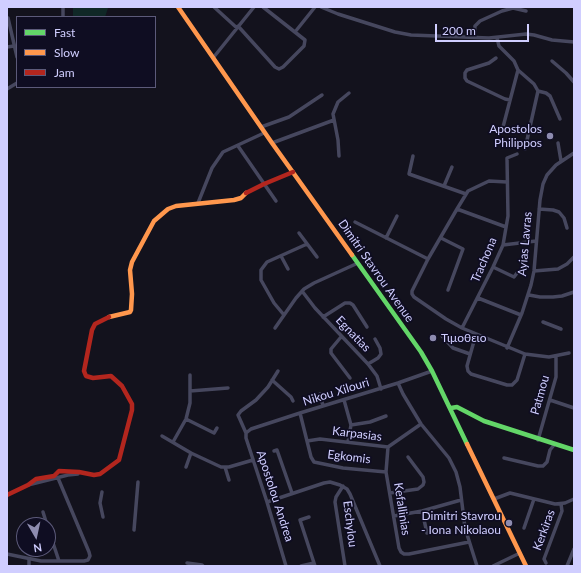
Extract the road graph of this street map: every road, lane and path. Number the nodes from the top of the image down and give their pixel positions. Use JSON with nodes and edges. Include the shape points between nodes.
{"nodes":[{"id":1,"x":178,"y":7,"type":"edge"},
{"id":2,"x":214,"y":7,"type":"edge"},
{"id":3,"x":254,"y":7,"type":"edge"},
{"id":4,"x":263,"y":7,"type":"edge"},
{"id":5,"x":315,"y":7,"type":"edge"},
{"id":6,"x":324,"y":8,"type":"edge"},
{"id":7,"x":526,"y":11,"type":"dead end"},
{"id":8,"x":8,"y":18,"type":"dead end"},
{"id":9,"x":237,"y":27,"type":"junction"},
{"id":10,"x":296,"y":32,"type":"junction"},
{"id":11,"x":474,"y":37,"type":"junction"},
{"id":12,"x":496,"y":38,"type":"junction"},
{"id":13,"x":574,"y":42,"type":"edge"},
{"id":14,"x":14,"y":46,"type":"junction"},
{"id":15,"x":7,"y":47,"type":"edge"},
{"id":16,"x":16,"y":53,"type":"edge"},
{"id":17,"x":213,"y":58,"type":"junction"},
{"id":18,"x":496,"y":58,"type":"dead end"},
{"id":19,"x":552,"y":61,"type":"dead end"},
{"id":20,"x":518,"y":70,"type":"junction"},
{"id":21,"x":574,"y":82,"type":"edge"},
{"id":22,"x":16,"y":84,"type":"edge"},
{"id":23,"x":7,"y":89,"type":"edge"},
{"id":24,"x":538,"y":91,"type":"junction"},
{"id":25,"x":349,"y":93,"type":"dead end"},
{"id":26,"x":322,"y":95,"type":"dead end"},
{"id":27,"x":510,"y":100,"type":"junction"},
{"id":28,"x":560,"y":119,"type":"dead end"},
{"id":29,"x":334,"y":120,"type":"junction"},
{"id":30,"x":261,"y":127,"type":"junction"},
{"id":31,"x":503,"y":127,"type":"dead end"},
{"id":32,"x":264,"y":133,"type":"junction"},
{"id":33,"x":272,"y":143,"type":"junction"},
{"id":34,"x":558,"y":143,"type":"dead end"},
{"id":35,"x":238,"y":146,"type":"junction"},
{"id":36,"x":524,"y":149,"type":"dead end"},
{"id":37,"x":574,"y":153,"type":"edge"},
{"id":38,"x":517,"y":154,"type":"dead end"},
{"id":39,"x":339,"y":156,"type":"dead end"},
{"id":40,"x":413,"y":156,"type":"dead end"},
{"id":41,"x":561,"y":161,"type":"junction"},
{"id":42,"x":452,"y":167,"type":"dead end"},
{"id":43,"x":293,"y":172,"type":"junction"},
{"id":44,"x":507,"y":182,"type":"junction"},
{"id":45,"x":264,"y":184,"type":"junction"},
{"id":46,"x":444,"y":186,"type":"junction"},
{"id":47,"x":466,"y":194,"type":"junction"},
{"id":48,"x":276,"y":201,"type":"dead end"},
{"id":49,"x":198,"y":203,"type":"junction"},
{"id":50,"x":456,"y":209,"type":"junction"},
{"id":51,"x":539,"y":210,"type":"junction"},
{"id":52,"x":397,"y":216,"type":"dead end"},
{"id":53,"x":355,"y":222,"type":"dead end"},
{"id":54,"x":506,"y":227,"type":"junction"},
{"id":55,"x":567,"y":228,"type":"dead end"},
{"id":56,"x":300,"y":233,"type":"dead end"},
{"id":57,"x":386,"y":238,"type":"junction"},
{"id":58,"x":441,"y":238,"type":"junction"},
{"id":59,"x":536,"y":242,"type":"junction"},
{"id":60,"x":307,"y":244,"type":"junction"},
{"id":61,"x":503,"y":245,"type":"junction"},
{"id":62,"x":282,"y":256,"type":"junction"},
{"id":63,"x":317,"y":257,"type":"dead end"},
{"id":64,"x":574,"y":257,"type":"edge"},
{"id":65,"x":428,"y":259,"type":"junction"},
{"id":66,"x":358,"y":263,"type":"junction"},
{"id":67,"x":493,"y":267,"type":"junction"},
{"id":68,"x":288,"y":269,"type":"dead end"},
{"id":69,"x":534,"y":271,"type":"junction"},
{"id":70,"x":517,"y":273,"type":"dead end"},
{"id":71,"x":448,"y":290,"type":"dead end"},
{"id":72,"x":302,"y":291,"type":"junction"},
{"id":73,"x":574,"y":292,"type":"edge"},
{"id":74,"x":529,"y":295,"type":"junction"},
{"id":75,"x":478,"y":298,"type":"junction"},
{"id":76,"x":284,"y":315,"type":"junction"},
{"id":77,"x":521,"y":315,"type":"junction"},
{"id":78,"x":324,"y":317,"type":"junction"},
{"id":79,"x":543,"y":322,"type":"dead end"},
{"id":80,"x":367,"y":327,"type":"dead end"},
{"id":81,"x":275,"y":328,"type":"dead end"},
{"id":82,"x":462,"y":328,"type":"junction"},
{"id":83,"x":561,"y":329,"type":"dead end"},
{"id":84,"x":476,"y":334,"type":"junction"},
{"id":85,"x":341,"y":336,"type":"junction"},
{"id":86,"x":442,"y":336,"type":"dead end"},
{"id":87,"x":375,"y":339,"type":"dead end"},
{"id":88,"x":507,"y":348,"type":"junction"},
{"id":89,"x":569,"y":353,"type":"dead end"},
{"id":90,"x":470,"y":354,"type":"junction"},
{"id":91,"x":525,"y":354,"type":"junction"},
{"id":92,"x":556,"y":356,"type":"junction"},
{"id":93,"x":368,"y":364,"type":"junction"},
{"id":94,"x":278,"y":371,"type":"dead end"},
{"id":95,"x":432,"y":371,"type":"junction"},
{"id":96,"x":190,"y":375,"type":"dead end"},
{"id":97,"x":350,"y":378,"type":"dead end"},
{"id":98,"x":272,"y":380,"type":"junction"},
{"id":99,"x":398,"y":383,"type":"junction"},
{"id":100,"x":228,"y":388,"type":"dead end"},
{"id":101,"x":381,"y":389,"type":"junction"},
{"id":102,"x":190,"y":391,"type":"junction"},
{"id":103,"x":320,"y":394,"type":"dead end"},
{"id":104,"x":344,"y":400,"type":"junction"},
{"id":105,"x":550,"y":400,"type":"junction"},
{"id":106,"x":293,"y":401,"type":"dead end"},
{"id":107,"x":323,"y":406,"type":"junction"},
{"id":108,"x":450,"y":408,"type":"junction"},
{"id":109,"x":574,"y":408,"type":"edge"},
{"id":110,"x":300,"y":413,"type":"junction"},
{"id":111,"x":386,"y":416,"type":"dead end"},
{"id":112,"x":186,"y":419,"type":"junction"},
{"id":113,"x":421,"y":424,"type":"junction"},
{"id":114,"x":351,"y":425,"type":"junction"},
{"id":115,"x":217,"y":428,"type":"dead end"},
{"id":116,"x":246,"y":433,"type":"junction"},
{"id":117,"x":162,"y":436,"type":"dead end"},
{"id":118,"x":538,"y":440,"type":"junction"},
{"id":119,"x":307,"y":441,"type":"junction"},
{"id":120,"x":173,"y":442,"type":"junction"},
{"id":121,"x":348,"y":442,"type":"junction"},
{"id":122,"x":554,"y":445,"type":"junction"},
{"id":123,"x":388,"y":447,"type":"junction"},
{"id":124,"x":574,"y":450,"type":"edge"},
{"id":125,"x":274,"y":451,"type":"dead end"},
{"id":126,"x":191,"y":453,"type":"junction"},
{"id":127,"x":408,"y":457,"type":"dead end"},
{"id":128,"x":504,"y":458,"type":"dead end"},
{"id":129,"x":253,"y":460,"type":"junction"},
{"id":130,"x":186,"y":466,"type":"dead end"},
{"id":131,"x":225,"y":467,"type":"junction"},
{"id":132,"x":386,"y":472,"type":"junction"},
{"id":133,"x":78,"y":474,"type":"dead end"},
{"id":134,"x":52,"y":478,"type":"junction"},
{"id":135,"x":58,"y":478,"type":"junction"},
{"id":136,"x":229,"y":480,"type":"dead end"},
{"id":137,"x":138,"y":482,"type":"dead end"},
{"id":138,"x":343,"y":486,"type":"junction"},
{"id":139,"x":102,"y":492,"type":"dead end"},
{"id":140,"x":292,"y":493,"type":"junction"},
{"id":141,"x":390,"y":494,"type":"junction"},
{"id":142,"x":7,"y":495,"type":"edge"},
{"id":143,"x":494,"y":499,"type":"junction"},
{"id":144,"x":534,"y":499,"type":"junction"},
{"id":145,"x":574,"y":499,"type":"edge"},
{"id":146,"x":461,"y":500,"type":"junction"},
{"id":147,"x":267,"y":502,"type":"junction"},
{"id":148,"x":561,"y":504,"type":"junction"},
{"id":149,"x":422,"y":511,"type":"junction"},
{"id":150,"x":43,"y":512,"type":"dead end"},
{"id":151,"x":394,"y":516,"type":"junction"},
{"id":152,"x":45,"y":517,"type":"edge"},
{"id":153,"x":103,"y":517,"type":"dead end"},
{"id":154,"x":309,"y":517,"type":"dead end"},
{"id":155,"x":524,"y":528,"type":"dead end"},
{"id":156,"x":134,"y":530,"type":"dead end"},
{"id":157,"x":427,"y":533,"type":"dead end"},
{"id":158,"x":470,"y":542,"type":"junction"},
{"id":159,"x":574,"y":549,"type":"edge"},
{"id":160,"x":56,"y":551,"type":"edge"},
{"id":161,"x":520,"y":553,"type":"junction"},
{"id":162,"x":7,"y":554,"type":"edge"},
{"id":163,"x":30,"y":559,"type":"junction"},
{"id":164,"x":59,"y":561,"type":"junction"},
{"id":165,"x":187,"y":563,"type":"dead end"},
{"id":166,"x":546,"y":563,"type":"dead end"},
{"id":167,"x":500,"y":564,"type":"edge"},
{"id":168,"x":315,"y":565,"type":"edge"},
{"id":169,"x":29,"y":566,"type":"edge"},
{"id":170,"x":203,"y":566,"type":"edge"},
{"id":171,"x":286,"y":566,"type":"edge"},
{"id":172,"x":301,"y":566,"type":"edge"},
{"id":173,"x":345,"y":566,"type":"edge"},
{"id":174,"x":380,"y":566,"type":"edge"},
{"id":175,"x":477,"y":566,"type":"edge"},
{"id":176,"x":493,"y":566,"type":"edge"},
{"id":177,"x":526,"y":566,"type":"edge"},
{"id":178,"x":567,"y":566,"type":"edge"}],
"edges":[{"from":1,"to":17,"type":"street","name":"Dimitri Stavrou Avenue"},
{"from":2,"to":9,"type":"street"},
{"from":3,"to":9,"type":"street"},
{"from":4,"to":10,"type":"street"},
{"from":5,"to":10,"type":"street"},
{"from":6,"to":11,"type":"street","via":[[407,34]]},
{"from":7,"to":11,"type":"street","via":[[513,8],[480,21],[475,26]]},
{"from":8,"to":14,"type":"street"},
{"from":9,"to":10,"type":"street","via":[[275,67],[279,68],[305,45],[304,39]]},
{"from":9,"to":17,"type":"street"},
{"from":11,"to":12,"type":"street"},
{"from":12,"to":13,"type":"street","via":[[530,34]]},
{"from":12,"to":20,"type":"street","via":[[499,46],[514,61]]},
{"from":14,"to":15,"type":"street"},
{"from":14,"to":16,"type":"street"},
{"from":17,"to":30,"type":"street","name":"Dimitri Stavrou Avenue"},
{"from":18,"to":27,"type":"street","via":[[467,71],[465,78]]},
{"from":19,"to":21,"type":"street"},
{"from":20,"to":24,"type":"street"},
{"from":20,"to":27,"type":"street"},
{"from":22,"to":23,"type":"street"},
{"from":24,"to":28,"type":"street","via":[[550,96]]},
{"from":24,"to":36,"type":"street"},
{"from":25,"to":29,"type":"street","via":[[338,102],[333,114]]},
{"from":26,"to":30,"type":"street","via":[[289,117]]},
{"from":27,"to":31,"type":"street"},
{"from":29,"to":33,"type":"street"},
{"from":29,"to":39,"type":"street"},
{"from":30,"to":32,"type":"street","name":"Dimitri Stavrou Avenue"},
{"from":32,"to":33,"type":"street","name":"Dimitri Stavrou Avenue"},
{"from":32,"to":35,"type":"street"},
{"from":33,"to":43,"type":"street","name":"Dimitri Stavrou Avenue"},
{"from":34,"to":41,"type":"street"},
{"from":35,"to":45,"type":"street"},
{"from":35,"to":49,"type":"street","via":[[223,152],[212,168]]},
{"from":37,"to":41,"type":"street","name":"Ayias Lavras"},
{"from":38,"to":44,"type":"street","name":"Trachona","via":[[507,158]]},
{"from":40,"to":46,"type":"street","via":[[409,174]]},
{"from":41,"to":51,"type":"street","name":"Ayias Lavras","via":[[544,181]]},
{"from":42,"to":46,"type":"street"},
{"from":43,"to":45,"type":"street"},
{"from":43,"to":66,"type":"street","name":"Dimitri Stavrou Avenue"},
{"from":44,"to":47,"type":"street","via":[[489,181]]},
{"from":44,"to":54,"type":"street","name":"Trachona"},
{"from":45,"to":48,"type":"street"},
{"from":45,"to":49,"type":"street","via":[[241,198]]},
{"from":46,"to":47,"type":"street"},
{"from":47,"to":50,"type":"street"},
{"from":49,"to":134,"type":"street","via":[[168,209],[154,221],[132,262],[130,312],[101,320],[92,330],[85,362],[86,376],[111,376],[122,386],[132,404],[119,460],[107,470],[94,475],[59,471]]},
{"from":50,"to":54,"type":"street"},
{"from":50,"to":58,"type":"street"},
{"from":51,"to":55,"type":"street","via":[[559,212]]},
{"from":51,"to":59,"type":"street","name":"Ayias Lavras"},
{"from":52,"to":57,"type":"street"},
{"from":53,"to":57,"type":"street"},
{"from":54,"to":61,"type":"street","name":"Trachona"},
{"from":56,"to":60,"type":"street"},
{"from":57,"to":65,"type":"street"},
{"from":58,"to":65,"type":"street"},
{"from":58,"to":71,"type":"street","via":[[463,249]]},
{"from":59,"to":61,"type":"street"},
{"from":59,"to":69,"type":"street","name":"Ayias Lavras"},
{"from":60,"to":62,"type":"street"},
{"from":60,"to":63,"type":"street"},
{"from":61,"to":67,"type":"street","name":"Trachona"},
{"from":62,"to":68,"type":"street"},
{"from":62,"to":76,"type":"street","via":[[267,262],[260,275],[274,303]]},
{"from":64,"to":69,"type":"street","via":[[558,269]]},
{"from":65,"to":82,"type":"street","via":[[412,294],[446,320]]},
{"from":66,"to":72,"type":"street"},
{"from":66,"to":95,"type":"street","name":"Dimitri Stavrou Avenue"},
{"from":67,"to":70,"type":"street","via":[[514,277]]},
{"from":67,"to":75,"type":"street","name":"Trachona"},
{"from":69,"to":74,"type":"street","name":"Ayias Lavras"},
{"from":72,"to":76,"type":"street"},
{"from":72,"to":78,"type":"street","name":"Egnatias"},
{"from":73,"to":74,"type":"street","via":[[553,297]]},
{"from":74,"to":77,"type":"street","name":"Ayias Lavras"},
{"from":75,"to":77,"type":"street"},
{"from":75,"to":82,"type":"street","name":"Trachona"},
{"from":76,"to":81,"type":"street"},
{"from":77,"to":88,"type":"street","name":"Ayias Lavras"},
{"from":78,"to":80,"type":"street","name":"Egnatias","via":[[344,303],[350,302]]},
{"from":78,"to":85,"type":"street","name":"Egnatias"},
{"from":79,"to":83,"type":"street"},
{"from":82,"to":84,"type":"street"},
{"from":84,"to":88,"type":"street"},
{"from":84,"to":90,"type":"street"},
{"from":85,"to":93,"type":"street","name":"Egnatias"},
{"from":85,"to":97,"type":"street","via":[[331,349],[331,353]]},
{"from":86,"to":90,"type":"street","via":[[452,348]]},
{"from":87,"to":93,"type":"street","name":"Egnatias","via":[[381,354]]},
{"from":88,"to":91,"type":"street"},
{"from":89,"to":92,"type":"street"},
{"from":90,"to":91,"type":"street","via":[[466,366],[469,372],[511,385],[517,380]]},
{"from":91,"to":92,"type":"street"},
{"from":92,"to":105,"type":"street","name":"Patmou","via":[[557,374]]},
{"from":93,"to":101,"type":"street","name":"Egnatias","via":[[377,376]]},
{"from":94,"to":98,"type":"street"},
{"from":95,"to":99,"type":"street","name":"Nikou Xilouri"},
{"from":95,"to":108,"type":"street","name":"Dimitri Stavrou Avenue"},
{"from":96,"to":102,"type":"street"},
{"from":98,"to":106,"type":"street"},
{"from":98,"to":116,"type":"street","name":"Apostolou Andrea","via":[[256,400],[238,415]]},
{"from":99,"to":101,"type":"street","name":"Nikou Xilouri"},
{"from":99,"to":113,"type":"street"},
{"from":100,"to":102,"type":"street"},
{"from":101,"to":104,"type":"street","name":"Nikou Xilouri"},
{"from":102,"to":112,"type":"street"},
{"from":103,"to":107,"type":"street"},
{"from":104,"to":107,"type":"street","name":"Nikou Xilouri"},
{"from":104,"to":114,"type":"street"},
{"from":105,"to":109,"type":"street"},
{"from":105,"to":118,"type":"street","name":"Patmou"},
{"from":107,"to":110,"type":"street","name":"Nikou Xilouri"},
{"from":108,"to":118,"type":"street","via":[[457,407],[484,421]]},
{"from":108,"to":143,"type":"street","name":"Dimitri Stavrou Avenue"},
{"from":110,"to":116,"type":"street","name":"Nikou Xilouri","via":[[251,429]]},
{"from":110,"to":119,"type":"street","name":"Egkomis"},
{"from":111,"to":114,"type":"street"},
{"from":112,"to":115,"type":"street","via":[[214,433]]},
{"from":112,"to":120,"type":"street"},
{"from":113,"to":123,"type":"street","name":"Karpasias"},
{"from":113,"to":146,"type":"street","via":[[452,465],[458,479]]},
{"from":114,"to":121,"type":"street"},
{"from":116,"to":129,"type":"street","name":"Apostolou Andrea"},
{"from":117,"to":120,"type":"street"},
{"from":118,"to":122,"type":"street"},
{"from":119,"to":121,"type":"street","name":"Karpasias","via":[[320,439]]},
{"from":119,"to":132,"type":"street","name":"Egkomis","via":[[311,457],[316,463]]},
{"from":120,"to":126,"type":"street"},
{"from":121,"to":123,"type":"street","name":"Karpasias"},
{"from":122,"to":124,"type":"street"},
{"from":122,"to":128,"type":"street","via":[[543,466]]},
{"from":123,"to":132,"type":"street","name":"Kefallinias"},
{"from":125,"to":140,"type":"street","via":[[277,450]]},
{"from":126,"to":130,"type":"street"},
{"from":126,"to":131,"type":"street"},
{"from":127,"to":141,"type":"street","via":[[423,477],[423,485],[418,489]]},
{"from":129,"to":131,"type":"street"},
{"from":129,"to":147,"type":"street","name":"Apostolou Andrea"},
{"from":131,"to":136,"type":"street"},
{"from":132,"to":141,"type":"street","name":"Kefallinias"},
{"from":133,"to":135,"type":"street"},
{"from":134,"to":135,"type":"street"},
{"from":134,"to":142,"type":"street","via":[[36,479]]},
{"from":135,"to":164,"type":"street","via":[[90,556],[84,561]]},
{"from":137,"to":156,"type":"street"},
{"from":138,"to":140,"type":"street","via":[[326,482]]},
{"from":138,"to":173,"type":"street","name":"Eschylou","via":[[335,502]]},
{"from":138,"to":174,"type":"street","via":[[351,497]]},
{"from":139,"to":153,"type":"street","via":[[100,503]]},
{"from":140,"to":147,"type":"street"},
{"from":141,"to":151,"type":"street","name":"Kefallinias"},
{"from":143,"to":144,"type":"street","via":[[510,493]]},
{"from":143,"to":161,"type":"street","name":"Dimitri Stavrou Avenue"},
{"from":144,"to":148,"type":"street"},
{"from":144,"to":155,"type":"street"},
{"from":145,"to":148,"type":"street"},
{"from":146,"to":149,"type":"street"},
{"from":146,"to":158,"type":"street"},
{"from":147,"to":171,"type":"street","name":"Apostolou Andrea"},
{"from":148,"to":166,"type":"street","name":"Kerkiras","via":[[562,511],[544,559]]},
{"from":149,"to":151,"type":"street"},
{"from":149,"to":157,"type":"street"},
{"from":150,"to":152,"type":"street"},
{"from":151,"to":158,"type":"street","name":"Kefallinias","via":[[399,548],[403,554]]},
{"from":154,"to":168,"type":"street","via":[[300,520]]},
{"from":158,"to":175,"type":"street"},
{"from":159,"to":178,"type":"street"},
{"from":160,"to":164,"type":"street"},
{"from":161,"to":167,"type":"street"},
{"from":161,"to":177,"type":"street","name":"Dimitri Stavrou Avenue"},
{"from":162,"to":163,"type":"street"},
{"from":163,"to":164,"type":"street"},
{"from":163,"to":169,"type":"street"},
{"from":165,"to":170,"type":"street"},
{"from":167,"to":176,"type":"street"},
{"from":168,"to":172,"type":"street"}]}
